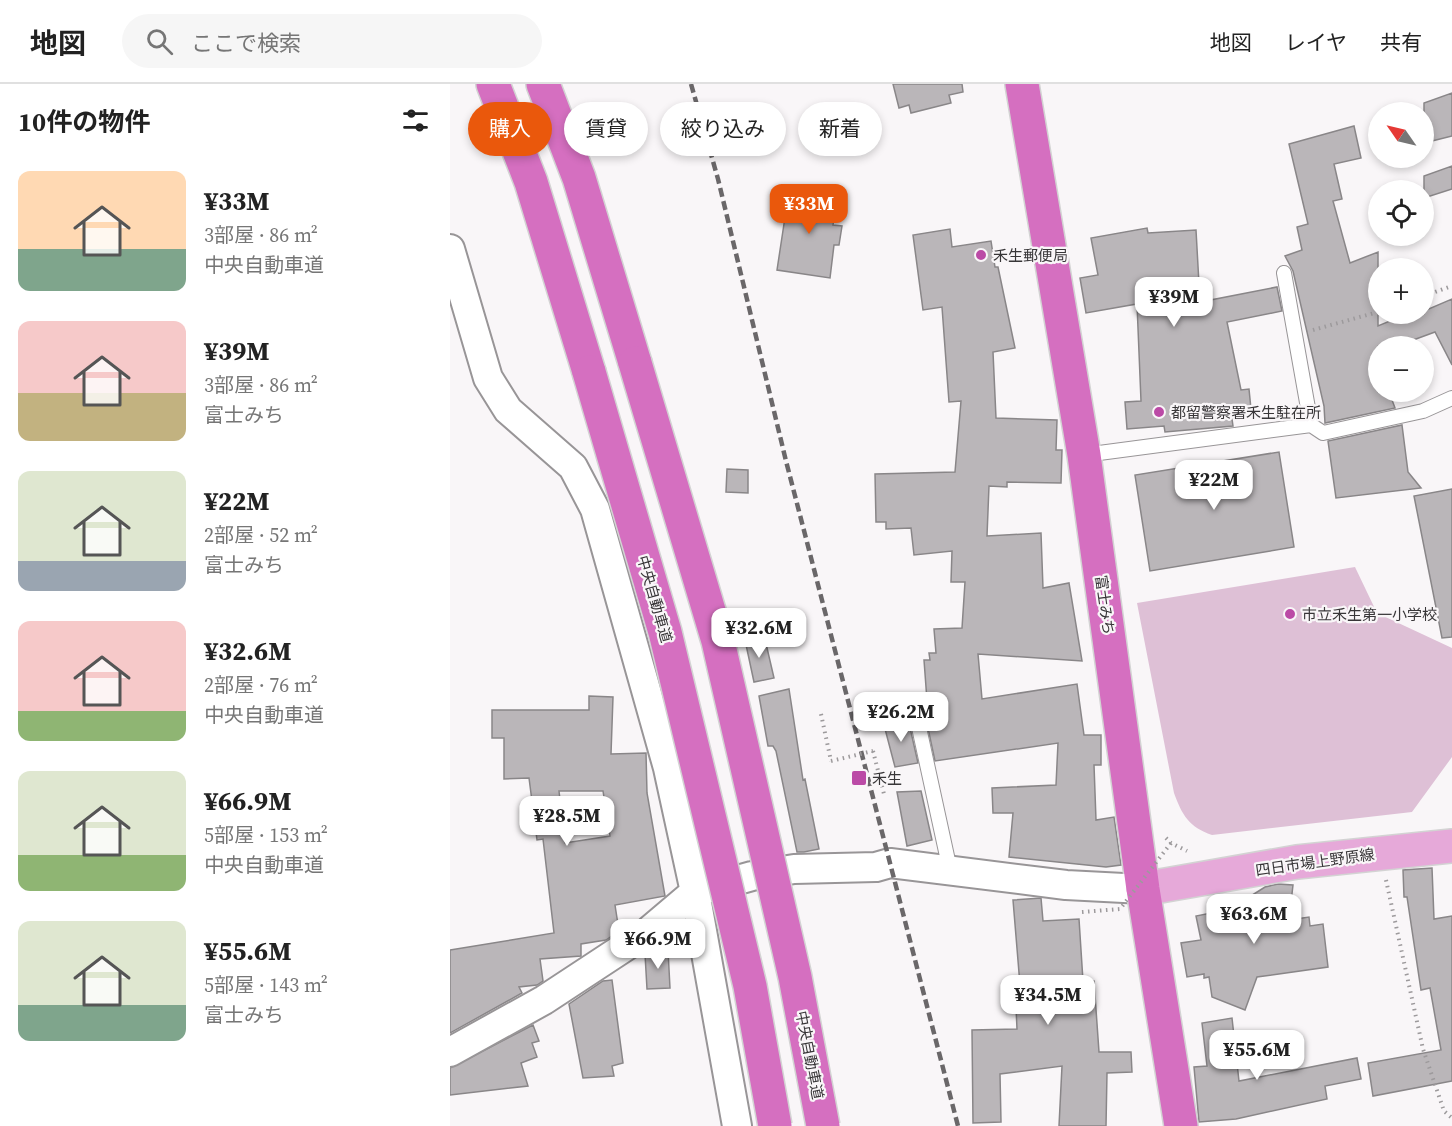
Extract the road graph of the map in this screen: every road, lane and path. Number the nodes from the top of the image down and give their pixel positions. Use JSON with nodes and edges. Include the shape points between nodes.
{"nodes":[{"id":1,"x":493,"y":84,"type":"edge"},
{"id":2,"x":543,"y":84,"type":"edge"},
{"id":3,"x":1022,"y":84,"type":"edge"},
{"id":4,"x":450,"y":249,"type":"edge"},
{"id":5,"x":1284,"y":273,"type":"dead end"},
{"id":6,"x":1452,"y":286,"type":"edge"},
{"id":7,"x":1434,"y":292,"type":"edge"},
{"id":8,"x":1368,"y":315,"type":"edge"},
{"id":9,"x":1295,"y":334,"type":"junction"},
{"id":10,"x":1452,"y":398,"type":"edge"},
{"id":11,"x":1311,"y":425,"type":"junction"},
{"id":12,"x":1084,"y":455,"type":"junction"},
{"id":13,"x":915,"y":709,"type":"dead end"},
{"id":14,"x":821,"y":714,"type":"dead end"},
{"id":15,"x":884,"y":794,"type":"dead end"},
{"id":16,"x":1164,"y":835,"type":"dead end"},
{"id":17,"x":1171,"y":843,"type":"junction"},
{"id":18,"x":1452,"y":846,"type":"edge"},
{"id":19,"x":1380,"y":853,"type":"junction"},
{"id":20,"x":1196,"y":855,"type":"dead end"},
{"id":21,"x":950,"y":870,"type":"junction"},
{"id":22,"x":1143,"y":889,"type":"junction"},
{"id":23,"x":695,"y":892,"type":"junction"},
{"id":24,"x":1082,"y":912,"type":"dead end"},
{"id":25,"x":450,"y":1052,"type":"edge"},
{"id":26,"x":1452,"y":1118,"type":"edge"},
{"id":27,"x":737,"y":1126,"type":"edge"},
{"id":28,"x":775,"y":1126,"type":"edge"},
{"id":29,"x":823,"y":1126,"type":"edge"},
{"id":30,"x":1181,"y":1126,"type":"edge"}],
"edges":[{"from":1,"to":28,"type":"highway","name":"中央自動車道","bridge":true,"via":[[531,182],[665,632],[750,986]]},
{"from":2,"to":29,"type":"highway","name":"中央自動車道","bridge":true,"via":[[579,178],[718,641],[795,977]]},
{"from":3,"to":12,"type":"highway","name":"富士みち"},
{"from":4,"to":23,"type":"street","via":[[488,378],[508,410],[573,467],[596,509],[668,768]]},
{"from":5,"to":9,"type":"lane"},
{"from":6,"to":7,"type":"path"},
{"from":8,"to":9,"type":"path"},
{"from":9,"to":11,"type":"lane"},
{"from":10,"to":11,"type":"lane","via":[[1423,411],[1323,433]]},
{"from":11,"to":12,"type":"lane"},
{"from":12,"to":22,"type":"highway","name":"富士みち"},
{"from":13,"to":21,"type":"lane"},
{"from":14,"to":15,"type":"path","bridge":true,"via":[[831,761],[873,751]]},
{"from":16,"to":17,"type":"path"},
{"from":17,"to":20,"type":"path"},
{"from":17,"to":24,"type":"path","bridge":true,"via":[[1120,909]]},
{"from":18,"to":19,"type":"main road","name":"四日市場上野原線"},
{"from":19,"to":22,"type":"main road","name":"四日市場上野原線","via":[[1297,862]]},
{"from":19,"to":26,"type":"path","via":[[1423,1049],[1444,1111]]},
{"from":21,"to":22,"type":"street","via":[[1066,885]]},
{"from":21,"to":23,"type":"street","via":[[890,863],[876,867],[794,869]]},
{"from":22,"to":30,"type":"highway","name":"富士みち"},
{"from":23,"to":25,"type":"street","via":[[649,932],[544,1000]]},
{"from":23,"to":27,"type":"street"}]}
